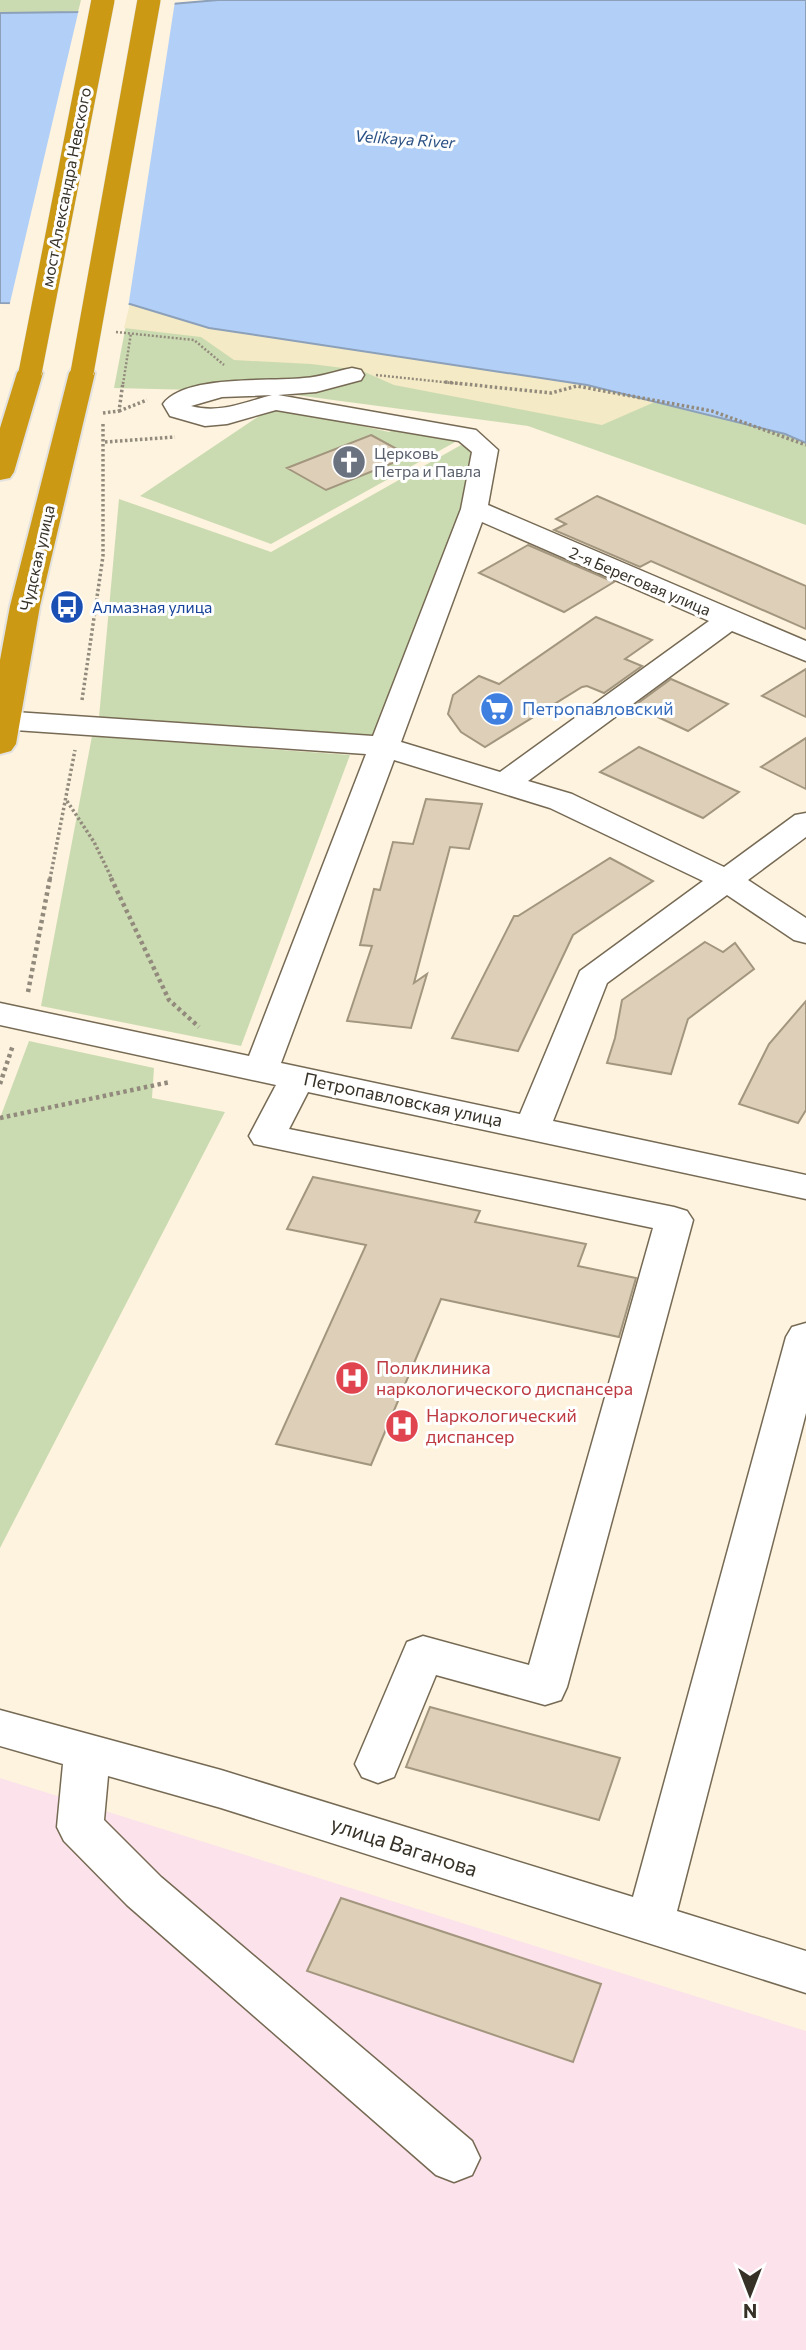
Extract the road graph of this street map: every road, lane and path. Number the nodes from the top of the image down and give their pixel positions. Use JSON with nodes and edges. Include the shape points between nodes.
{"nodes":[{"id":1,"x":103,"y":0,"type":"edge"},
{"id":2,"x":149,"y":0,"type":"edge"},
{"id":3,"x":105,"y":332,"type":"dead end"},
{"id":4,"x":131,"y":333,"type":"junction"},
{"id":5,"x":225,"y":365,"type":"dead end"},
{"id":6,"x":352,"y":375,"type":"joint"},
{"id":7,"x":154,"y":397,"type":"dead end"},
{"id":8,"x":118,"y":411,"type":"junction"},
{"id":9,"x":102,"y":414,"type":"dead end"},
{"id":10,"x":169,"y":438,"type":"dead end"},
{"id":11,"x":105,"y":442,"type":"dead end"},
{"id":12,"x":806,"y":445,"type":"edge"},
{"id":13,"x":0,"y":472,"type":"edge"},
{"id":14,"x":474,"y":509,"type":"junction"},
{"id":15,"x":730,"y":619,"type":"junction"},
{"id":16,"x":806,"y":652,"type":"edge"},
{"id":17,"x":1,"y":728,"type":"edge"},
{"id":18,"x":382,"y":746,"type":"junction"},
{"id":19,"x":505,"y":783,"type":"junction"},
{"id":20,"x":66,"y":800,"type":"dead end"},
{"id":21,"x":806,"y":822,"type":"edge"},
{"id":22,"x":726,"y":880,"type":"junction"},
{"id":23,"x":806,"y":933,"type":"edge"},
{"id":24,"x":0,"y":1014,"type":"edge"},
{"id":25,"x":187,"y":1054,"type":"junction"},
{"id":26,"x":251,"y":1068,"type":"junction"},
{"id":27,"x":298,"y":1077,"type":"junction"},
{"id":28,"x":0,"y":1118,"type":"edge"},
{"id":29,"x":532,"y":1128,"type":"junction"},
{"id":30,"x":806,"y":1187,"type":"edge"},
{"id":31,"x":806,"y":1337,"type":"edge"},
{"id":32,"x":0,"y":1728,"type":"edge"},
{"id":33,"x":87,"y":1752,"type":"junction"},
{"id":34,"x":378,"y":1764,"type":"dead end"},
{"id":35,"x":650,"y":1924,"type":"junction"},
{"id":36,"x":806,"y":1972,"type":"edge"},
{"id":37,"x":454,"y":2158,"type":"dead end"}],
"edges":[{"from":1,"to":13,"type":"highway","name":"мост Александра Невского","bridge":true,"via":[[30,373]]},
{"from":2,"to":17,"type":"highway","name":"Чудская улица","bridge":true,"via":[[82,373],[25,606]]},
{"from":3,"to":4,"type":"path"},
{"from":4,"to":5,"type":"path","via":[[194,340]]},
{"from":4,"to":8,"type":"path"},
{"from":6,"to":12,"type":"path","via":[[385,374],[551,393],[578,386],[712,411]]},
{"from":6,"to":14,"type":"street","via":[[302,386],[212,390],[176,404],[179,411],[205,418],[275,402],[467,435],[485,450]]},
{"from":7,"to":8,"type":"path"},
{"from":8,"to":9,"type":"path"},
{"from":10,"to":11,"type":"path"},
{"from":14,"to":15,"type":"street","name":"2-я Береговая улица"},
{"from":14,"to":18,"type":"street"},
{"from":15,"to":16,"type":"street","name":"2-я Береговая улица"},
{"from":15,"to":19,"type":"street"},
{"from":17,"to":18,"type":"street"},
{"from":18,"to":19,"type":"street"},
{"from":18,"to":26,"type":"street"},
{"from":19,"to":22,"type":"street","via":[[561,801]]},
{"from":20,"to":26,"type":"path","via":[[94,842],[169,1000]]},
{"from":21,"to":22,"type":"street"},
{"from":22,"to":23,"type":"street"},
{"from":22,"to":29,"type":"street","via":[[592,978]]},
{"from":24,"to":25,"type":"street","name":"Петропавловская улица"},
{"from":25,"to":26,"type":"street","name":"Петропавловская улица"},
{"from":25,"to":28,"type":"path","via":[[176,1081]]},
{"from":26,"to":27,"type":"street","name":"Петропавловская улица"},
{"from":27,"to":29,"type":"street","name":"Петропавловская улица"},
{"from":27,"to":34,"type":"street","via":[[267,1136],[674,1220],[545,1687],[423,1654]]},
{"from":29,"to":30,"type":"street","name":"Петропавловская улица"},
{"from":31,"to":35,"type":"street"},
{"from":32,"to":33,"type":"street","name":"улица Ваганова"},
{"from":33,"to":35,"type":"street","name":"улица Ваганова","via":[[221,1789]]},
{"from":33,"to":37,"type":"street","via":[[80,1827],[144,1891]]},
{"from":35,"to":36,"type":"street","name":"улица Ваганова"}]}
